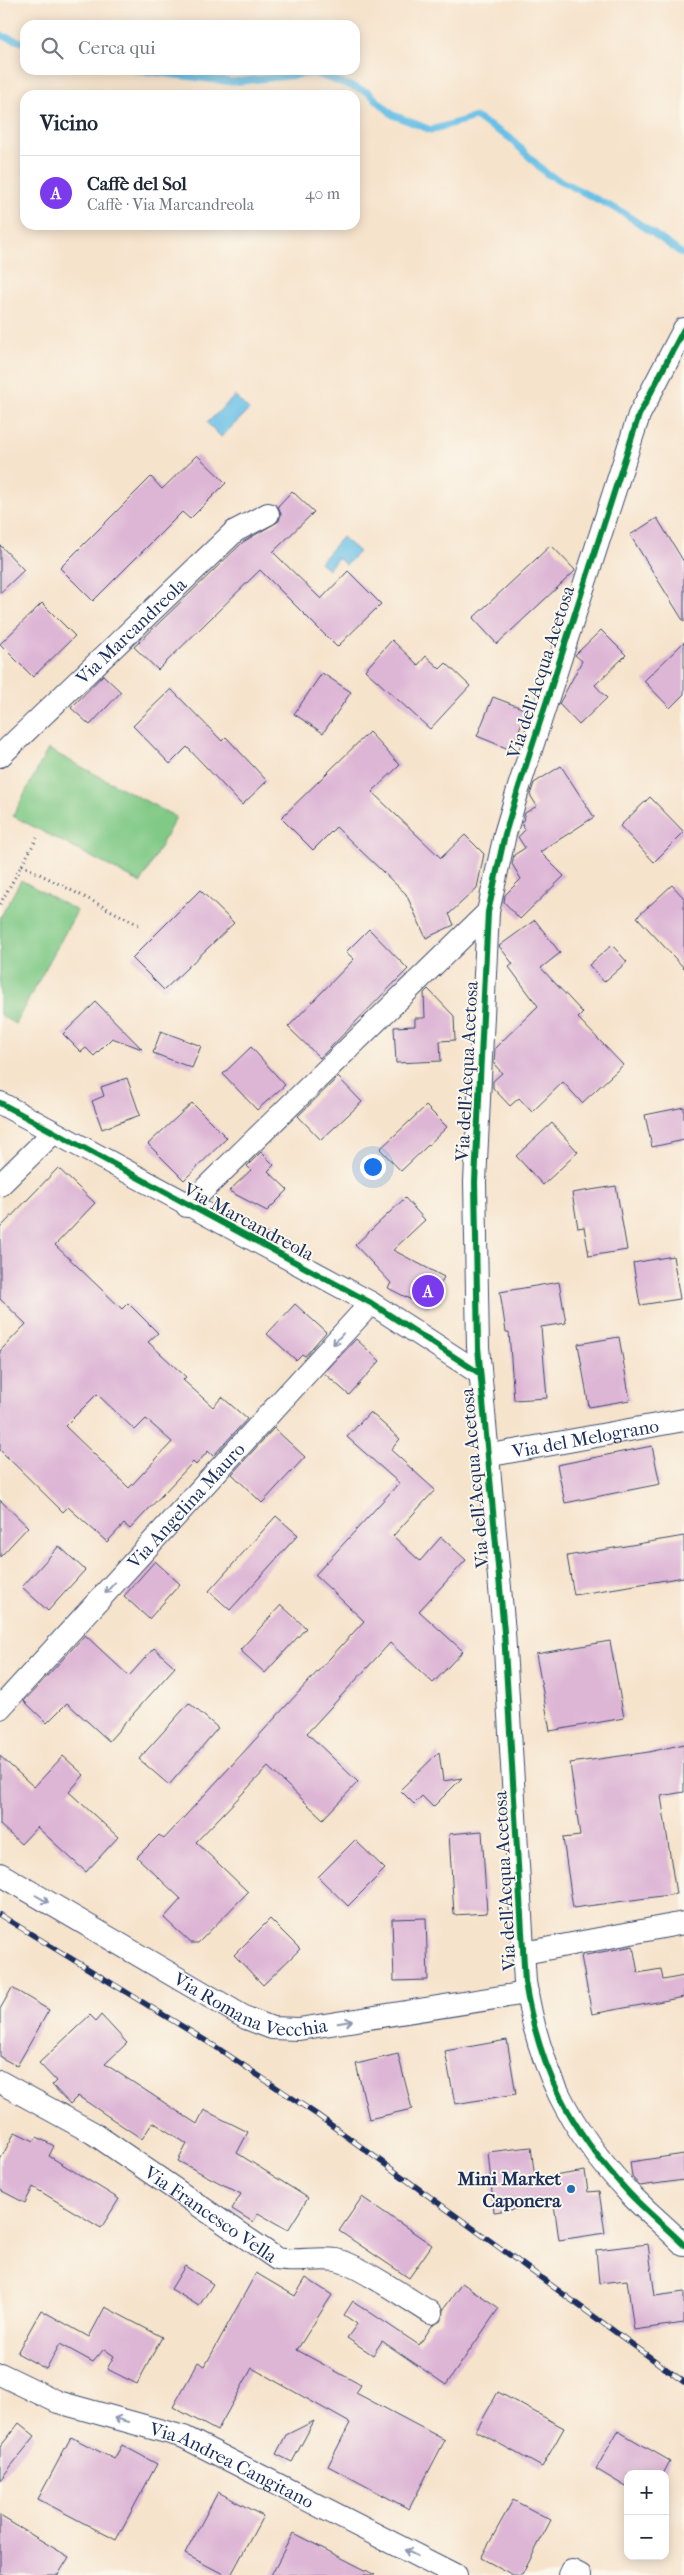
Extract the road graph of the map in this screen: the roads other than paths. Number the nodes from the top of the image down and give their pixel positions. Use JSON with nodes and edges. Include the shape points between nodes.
{"nodes":[{"id":1,"x":684,"y":329,"type":"edge"},
{"id":2,"x":268,"y":514,"type":"dead end"},
{"id":3,"x":0,"y":756,"type":"edge"},
{"id":4,"x":488,"y":912,"type":"junction"},
{"id":5,"x":0,"y":1103,"type":"edge"},
{"id":6,"x":53,"y":1133,"type":"junction"},
{"id":7,"x":0,"y":1186,"type":"edge"},
{"id":8,"x":187,"y":1206,"type":"junction"},
{"id":9,"x":371,"y":1303,"type":"junction"},
{"id":10,"x":479,"y":1373,"type":"junction"},
{"id":11,"x":684,"y":1420,"type":"edge"},
{"id":12,"x":486,"y":1456,"type":"junction"},
{"id":13,"x":0,"y":1708,"type":"edge"},
{"id":14,"x":0,"y":1874,"type":"edge"},
{"id":15,"x":684,"y":1923,"type":"edge"},
{"id":16,"x":524,"y":1953,"type":"junction"},
{"id":17,"x":527,"y":1992,"type":"junction"},
{"id":18,"x":0,"y":2082,"type":"edge"},
{"id":19,"x":684,"y":2245,"type":"edge"},
{"id":20,"x":431,"y":2313,"type":"dead end"},
{"id":21,"x":0,"y":2374,"type":"edge"},
{"id":22,"x":454,"y":2575,"type":"edge"}],
"edges":[{"from":1,"to":4,"type":"street","name":"Via dell'Acqua Acetosa","via":[[639,415],[518,790]]},
{"from":2,"to":3,"type":"street","name":"Via Marcandreola","via":[[235,531]]},
{"from":4,"to":8,"type":"street"},
{"from":4,"to":10,"type":"street","name":"Via dell'Acqua Acetosa","via":[[476,1182]]},
{"from":5,"to":6,"type":"street","name":"Via Marcandreola"},
{"from":6,"to":7,"type":"street"},
{"from":6,"to":8,"type":"street","name":"Via Marcandreola"},
{"from":8,"to":9,"type":"street","name":"Via Marcandreola"},
{"from":9,"to":10,"type":"street","name":"Via Marcandreola"},
{"from":9,"to":13,"type":"street","name":"Via Angelina Mauro","one_way":true},
{"from":10,"to":12,"type":"street","name":"Via dell'Acqua Acetosa"},
{"from":11,"to":12,"type":"street","name":"Via del Melograno"},
{"from":12,"to":16,"type":"street","name":"Via dell'Acqua Acetosa","via":[[504,1632]]},
{"from":14,"to":17,"type":"street","name":"Via Romana Vecchia","one_way":true,"via":[[246,2018],[272,2028],[299,2029]]},
{"from":15,"to":16,"type":"street","name":"Via dell'Acqua Acetosa"},
{"from":16,"to":17,"type":"street","name":"Via dell'Acqua Acetosa"},
{"from":17,"to":19,"type":"street","name":"Via dell'Acqua Acetosa","via":[[534,2031],[548,2073],[572,2121],[630,2193]]},
{"from":18,"to":20,"type":"street","name":"Via Francesco Vella","via":[[93,2133],[277,2259],[290,2262],[329,2259],[348,2264]]},
{"from":22,"to":21,"type":"street","name":"Via Andrea Cangitano","one_way":true,"via":[[184,2437],[58,2402]]}]}
